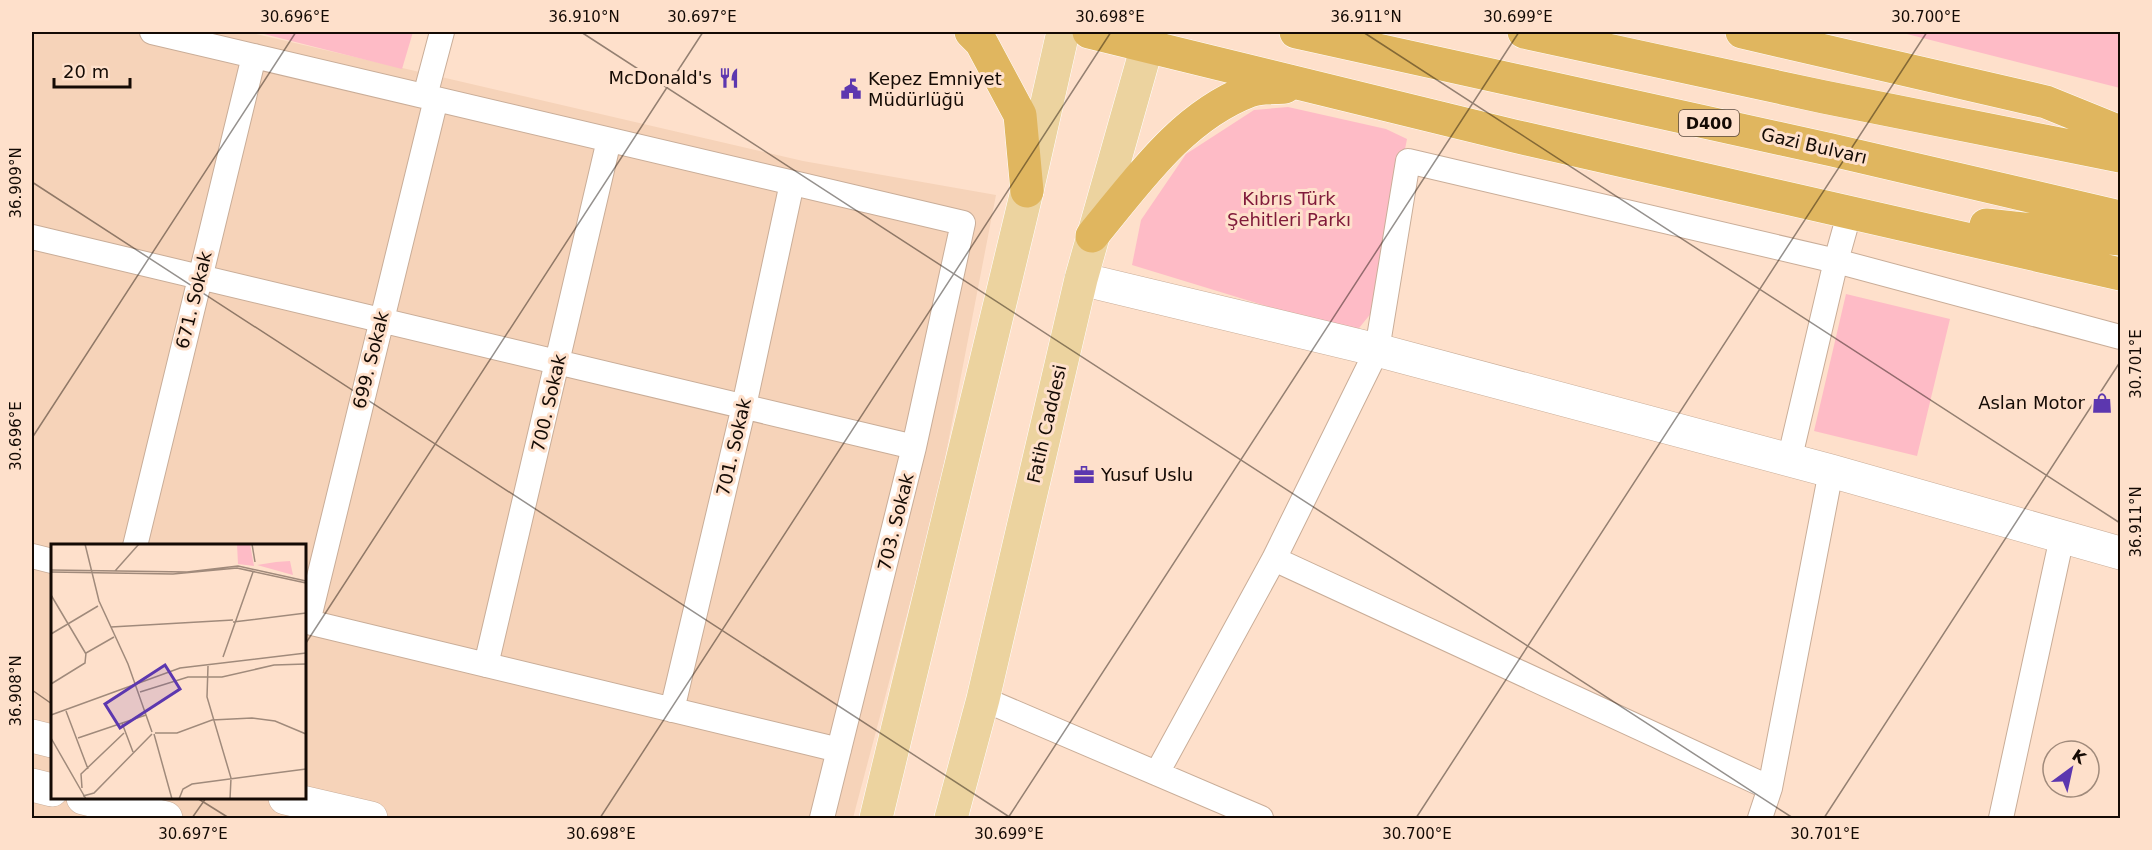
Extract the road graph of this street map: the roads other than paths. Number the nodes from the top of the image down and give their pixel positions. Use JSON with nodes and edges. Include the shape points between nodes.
{"nodes":[{"id":1,"x":152,"y":32,"type":"edge"},
{"id":2,"x":442,"y":32,"type":"edge"},
{"id":3,"x":971,"y":32,"type":"edge"},
{"id":4,"x":1063,"y":32,"type":"edge"},
{"id":5,"x":1089,"y":32,"type":"edge"},
{"id":6,"x":1296,"y":32,"type":"edge"},
{"id":7,"x":1524,"y":32,"type":"edge"},
{"id":8,"x":1742,"y":32,"type":"edge"},
{"id":9,"x":1149,"y":40,"type":"edge"},
{"id":10,"x":1831,"y":41,"type":"edge"},
{"id":11,"x":254,"y":56,"type":"junction"},
{"id":12,"x":1302,"y":85,"type":"junction"},
{"id":13,"x":430,"y":97,"type":"junction"},
{"id":14,"x":2121,"y":132,"type":"edge"},
{"id":15,"x":609,"y":140,"type":"junction"},
{"id":16,"x":2121,"y":156,"type":"edge"},
{"id":17,"x":792,"y":183,"type":"junction"},
{"id":18,"x":1027,"y":191,"type":"junction"},
{"id":19,"x":1850,"y":211,"type":"junction"},
{"id":20,"x":2121,"y":217,"type":"edge"},
{"id":21,"x":1092,"y":236,"type":"junction"},
{"id":22,"x":32,"y":237,"type":"edge"},
{"id":23,"x":2121,"y":239,"type":"edge"},
{"id":24,"x":1836,"y":261,"type":"junction"},
{"id":25,"x":2121,"y":274,"type":"edge"},
{"id":26,"x":199,"y":277,"type":"junction"},
{"id":27,"x":1081,"y":279,"type":"junction"},
{"id":28,"x":381,"y":320,"type":"junction"},
{"id":29,"x":2121,"y":337,"type":"edge"},
{"id":30,"x":1377,"y":350,"type":"junction"},
{"id":31,"x":559,"y":362,"type":"junction"},
{"id":32,"x":744,"y":406,"type":"junction"},
{"id":33,"x":914,"y":447,"type":"junction"},
{"id":34,"x":1789,"y":461,"type":"junction"},
{"id":35,"x":1831,"y":471,"type":"junction"},
{"id":36,"x":2062,"y":537,"type":"junction"},
{"id":37,"x":135,"y":544,"type":"edge"},
{"id":38,"x":2121,"y":553,"type":"edge"},
{"id":39,"x":32,"y":556,"type":"edge"},
{"id":40,"x":1274,"y":560,"type":"junction"},
{"id":41,"x":51,"y":561,"type":"edge"},
{"id":42,"x":306,"y":622,"type":"edge"},
{"id":43,"x":486,"y":665,"type":"junction"},
{"id":44,"x":983,"y":699,"type":"junction"},
{"id":45,"x":672,"y":710,"type":"junction"},
{"id":46,"x":32,"y":736,"type":"edge"},
{"id":47,"x":51,"y":741,"type":"edge"},
{"id":48,"x":839,"y":750,"type":"junction"},
{"id":49,"x":1156,"y":773,"type":"junction"},
{"id":50,"x":32,"y":785,"type":"edge"},
{"id":51,"x":1770,"y":788,"type":"junction"},
{"id":52,"x":51,"y":790,"type":"edge"},
{"id":53,"x":73,"y":799,"type":"edge"},
{"id":54,"x":289,"y":799,"type":"edge"},
{"id":55,"x":106,"y":805,"type":"edge"},
{"id":56,"x":68,"y":819,"type":"edge"},
{"id":57,"x":166,"y":819,"type":"edge"},
{"id":58,"x":371,"y":819,"type":"edge"},
{"id":59,"x":822,"y":819,"type":"edge"},
{"id":60,"x":876,"y":819,"type":"edge"},
{"id":61,"x":951,"y":819,"type":"edge"},
{"id":62,"x":1260,"y":819,"type":"edge"},
{"id":63,"x":1760,"y":819,"type":"edge"},
{"id":64,"x":2001,"y":819,"type":"edge"}],
"edges":[{"from":1,"to":11,"type":"street"},
{"from":2,"to":13,"type":"street","name":"699. Sokak"},
{"from":3,"to":18,"type":"highway","via":[[981,42],[1020,115]]},
{"from":4,"to":18,"type":"main road"},
{"from":5,"to":9,"type":"highway"},
{"from":6,"to":20,"type":"highway","name":"Gazi Bulvarı","number":"D400"},
{"from":7,"to":16,"type":"highway"},
{"from":8,"to":10,"type":"highway"},
{"from":9,"to":12,"type":"highway"},
{"from":9,"to":21,"type":"main road","name":"Fatih Caddesi"},
{"from":10,"to":14,"type":"highway","via":[[2046,102]]},
{"from":11,"to":13,"type":"street"},
{"from":11,"to":26,"type":"street","name":"671. Sokak"},
{"from":12,"to":19,"type":"highway"},
{"from":12,"to":21,"type":"highway","via":[[1251,90],[1202,115],[1161,155]]},
{"from":13,"to":15,"type":"street"},
{"from":13,"to":28,"type":"street","name":"699. Sokak"},
{"from":15,"to":17,"type":"street"},
{"from":15,"to":31,"type":"street","name":"700. Sokak"},
{"from":17,"to":32,"type":"street","name":"701. Sokak"},
{"from":17,"to":33,"type":"street","name":"703. Sokak","via":[[963,223]]},
{"from":18,"to":60,"type":"main road"},
{"from":19,"to":23,"type":"highway"},
{"from":19,"to":24,"type":"street"},
{"from":19,"to":25,"type":"highway"},
{"from":21,"to":27,"type":"main road","name":"Fatih Caddesi"},
{"from":22,"to":26,"type":"street"},
{"from":24,"to":29,"type":"street"},
{"from":24,"to":30,"type":"street","via":[[1408,161]]},
{"from":24,"to":34,"type":"street"},
{"from":26,"to":28,"type":"street"},
{"from":26,"to":37,"type":"street","name":"671. Sokak"},
{"from":27,"to":30,"type":"street"},
{"from":27,"to":44,"type":"main road","name":"Fatih Caddesi"},
{"from":28,"to":31,"type":"street"},
{"from":28,"to":42,"type":"street","name":"699. Sokak"},
{"from":30,"to":34,"type":"street"},
{"from":30,"to":40,"type":"street"},
{"from":31,"to":32,"type":"street"},
{"from":31,"to":43,"type":"street","name":"700. Sokak"},
{"from":32,"to":33,"type":"street"},
{"from":32,"to":45,"type":"street","name":"701. Sokak"},
{"from":33,"to":48,"type":"street","name":"703. Sokak"},
{"from":34,"to":35,"type":"street"},
{"from":35,"to":36,"type":"street"},
{"from":35,"to":51,"type":"street"},
{"from":36,"to":38,"type":"street"},
{"from":36,"to":64,"type":"street"},
{"from":39,"to":41,"type":"street"},
{"from":40,"to":49,"type":"street"},
{"from":40,"to":51,"type":"street"},
{"from":42,"to":43,"type":"street"},
{"from":43,"to":45,"type":"street"},
{"from":44,"to":49,"type":"street"},
{"from":44,"to":61,"type":"main road","name":"Fatih Caddesi"},
{"from":45,"to":48,"type":"street"},
{"from":46,"to":47,"type":"street"},
{"from":48,"to":59,"type":"street","name":"703. Sokak"},
{"from":49,"to":62,"type":"street"},
{"from":50,"to":52,"type":"street"},
{"from":51,"to":63,"type":"street"},
{"from":53,"to":56,"type":"street"},
{"from":54,"to":58,"type":"street"},
{"from":55,"to":57,"type":"street"}]}
